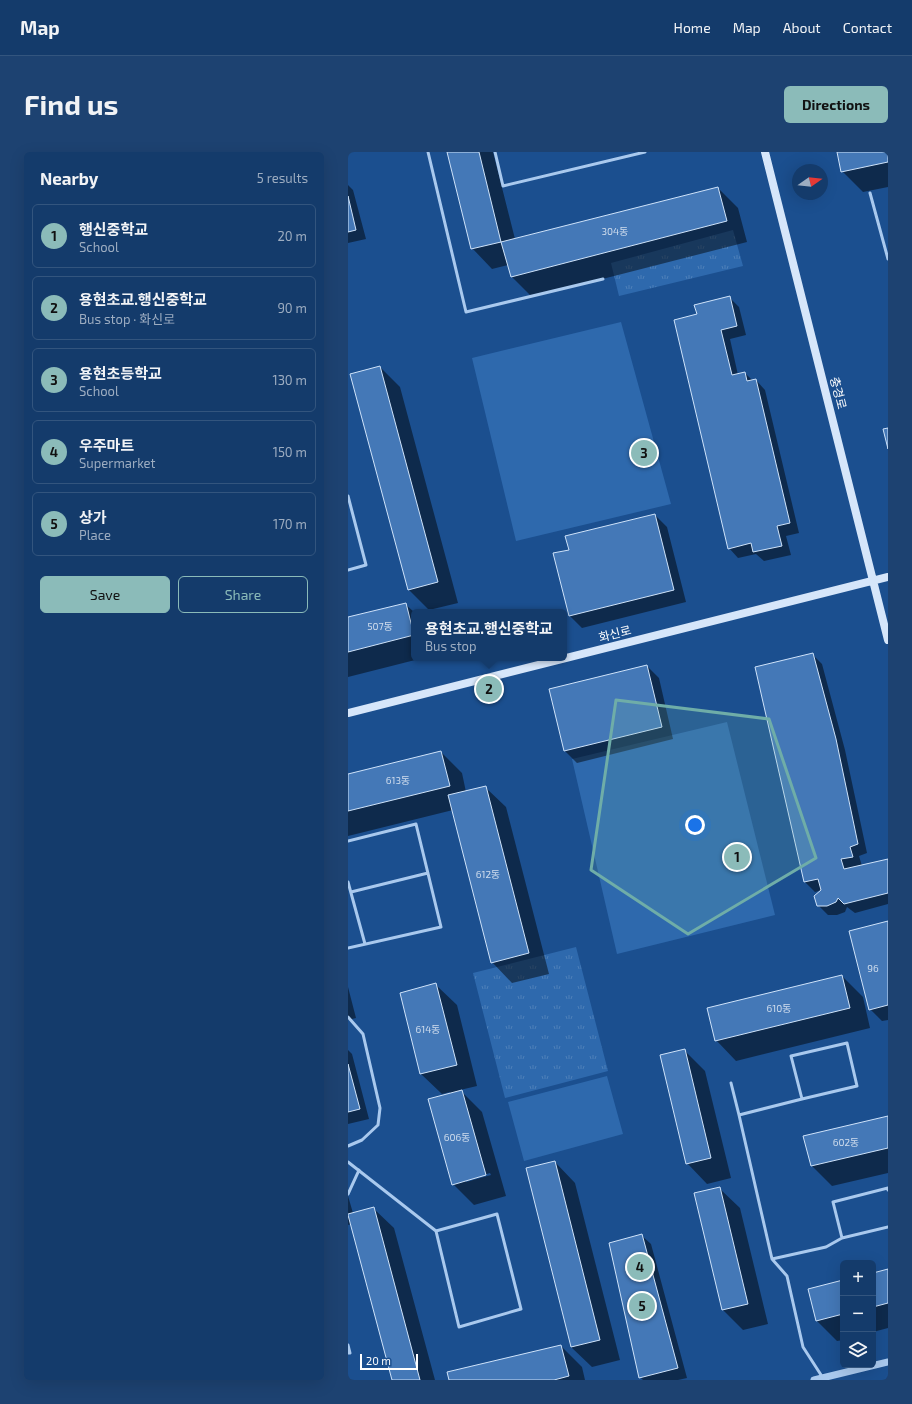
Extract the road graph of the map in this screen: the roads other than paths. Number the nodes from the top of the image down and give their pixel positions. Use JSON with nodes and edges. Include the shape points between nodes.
{"nodes":[{"id":1,"x":428,"y":152,"type":"edge"},
{"id":2,"x":495,"y":152,"type":"edge"},
{"id":3,"x":645,"y":152,"type":"edge"},
{"id":4,"x":765,"y":152,"type":"edge"},
{"id":5,"x":870,"y":193,"type":"dead end"},
{"id":6,"x":888,"y":259,"type":"edge"},
{"id":7,"x":603,"y":279,"type":"dead end"},
{"id":8,"x":348,"y":496,"type":"edge"},
{"id":9,"x":348,"y":570,"type":"edge"},
{"id":10,"x":888,"y":577,"type":"edge"},
{"id":11,"x":873,"y":581,"type":"junction"},
{"id":12,"x":888,"y":640,"type":"edge"},
{"id":13,"x":567,"y":658,"type":"edge"},
{"id":14,"x":555,"y":661,"type":"edge"},
{"id":15,"x":348,"y":713,"type":"edge"},
{"id":16,"x":348,"y":841,"type":"edge"},
{"id":17,"x":428,"y":873,"type":"junction"},
{"id":18,"x":348,"y":882,"type":"edge"},
{"id":19,"x":351,"y":892,"type":"junction"},
{"id":20,"x":365,"y":944,"type":"junction"},
{"id":21,"x":348,"y":948,"type":"edge"},
{"id":22,"x":348,"y":1017,"type":"edge"},
{"id":23,"x":732,"y":1083,"type":"dead end"},
{"id":24,"x":802,"y":1099,"type":"junction"},
{"id":25,"x":739,"y":1115,"type":"junction"},
{"id":26,"x":348,"y":1146,"type":"edge"},
{"id":27,"x":348,"y":1162,"type":"edge"},
{"id":28,"x":359,"y":1170,"type":"junction"},
{"id":29,"x":888,"y":1190,"type":"edge"},
{"id":30,"x":348,"y":1194,"type":"edge"},
{"id":31,"x":888,"y":1227,"type":"edge"},
{"id":32,"x":436,"y":1231,"type":"junction"},
{"id":33,"x":842,"y":1238,"type":"junction"},
{"id":34,"x":772,"y":1259,"type":"junction"},
{"id":35,"x":348,"y":1345,"type":"edge"},
{"id":36,"x":348,"y":1353,"type":"edge"},
{"id":37,"x":888,"y":1362,"type":"edge"},
{"id":38,"x":822,"y":1378,"type":"junction"},
{"id":39,"x":814,"y":1380,"type":"edge"}],
"edges":[{"from":1,"to":7,"type":"lane","via":[[466,312]]},
{"from":2,"to":3,"type":"lane","via":[[503,186]]},
{"from":4,"to":11,"type":"main road","name":"충경로"},
{"from":5,"to":6,"type":"lane"},
{"from":8,"to":9,"type":"lane","via":[[366,565]]},
{"from":10,"to":11,"type":"main road","name":"화신로"},
{"from":11,"to":12,"type":"main road","name":"충경로"},
{"from":11,"to":13,"type":"main road","name":"화신로"},
{"from":14,"to":15,"type":"main road","name":"화신로"},
{"from":16,"to":17,"type":"lane","via":[[416,824]]},
{"from":17,"to":19,"type":"lane"},
{"from":17,"to":20,"type":"lane","via":[[442,927]]},
{"from":18,"to":19,"type":"lane"},
{"from":19,"to":20,"type":"lane"},
{"from":20,"to":21,"type":"lane"},
{"from":22,"to":26,"type":"lane","via":[[363,1034],[380,1108],[378,1125],[362,1140]]},
{"from":23,"to":25,"type":"lane"},
{"from":24,"to":24,"type":"lane","via":[[791,1056],[847,1043],[857,1086]]},
{"from":24,"to":25,"type":"lane"},
{"from":25,"to":34,"type":"lane"},
{"from":27,"to":28,"type":"lane"},
{"from":28,"to":30,"type":"lane"},
{"from":28,"to":32,"type":"lane"},
{"from":29,"to":33,"type":"lane","via":[[833,1202]]},
{"from":31,"to":33,"type":"lane"},
{"from":32,"to":32,"type":"lane","via":[[460,1327],[521,1309],[497,1214]]},
{"from":33,"to":34,"type":"lane","via":[[826,1246]]},
{"from":34,"to":38,"type":"lane","via":[[787,1276],[803,1347]]},
{"from":35,"to":36,"type":"lane"},
{"from":37,"to":38,"type":"street"},
{"from":38,"to":39,"type":"street"}]}
